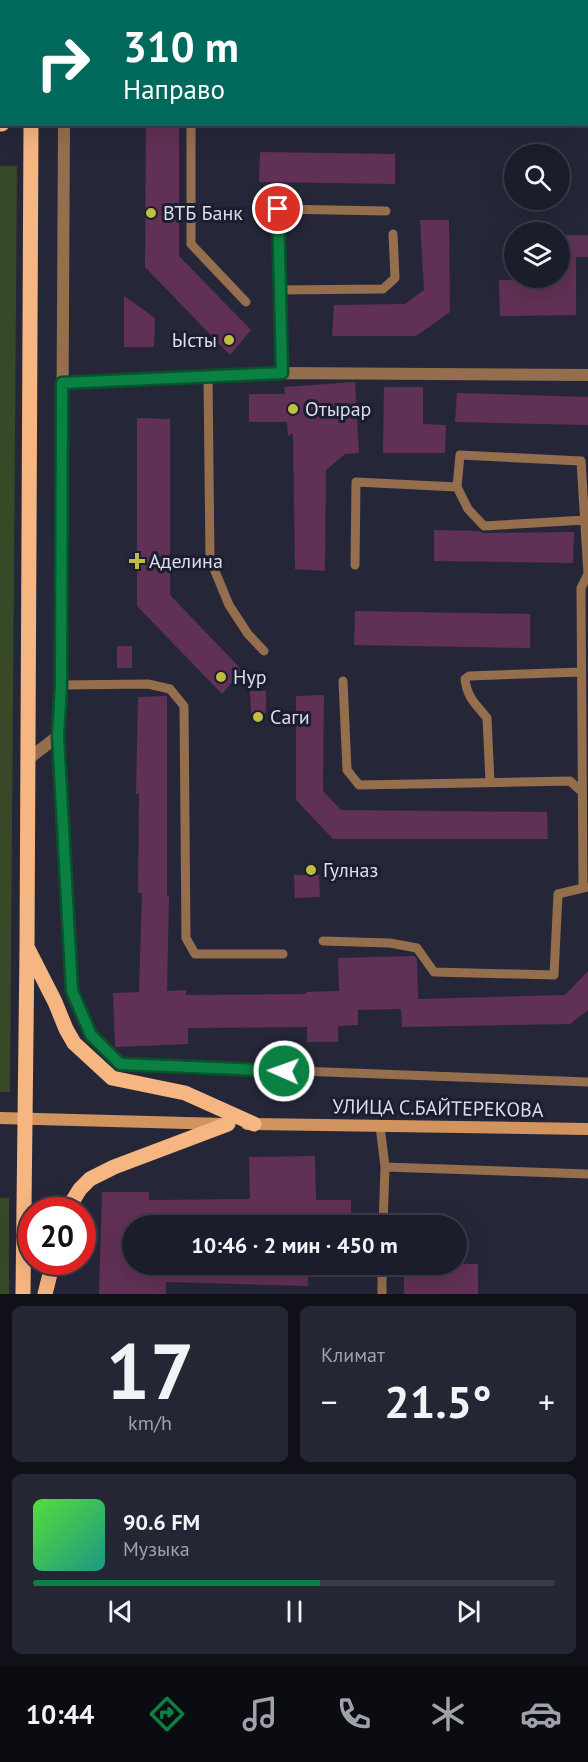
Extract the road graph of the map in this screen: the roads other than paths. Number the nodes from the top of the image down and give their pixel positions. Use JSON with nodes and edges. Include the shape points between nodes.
{"nodes":[{"id":1,"x":31,"y":126,"type":"edge"},
{"id":2,"x":64,"y":126,"type":"edge"},
{"id":3,"x":191,"y":126,"type":"edge"},
{"id":4,"x":386,"y":211,"type":"dead end"},
{"id":5,"x":393,"y":234,"type":"dead end"},
{"id":6,"x":279,"y":290,"type":"junction"},
{"id":7,"x":246,"y":302,"type":"dead end"},
{"id":8,"x":282,"y":373,"type":"junction"},
{"id":9,"x":588,"y":375,"type":"edge"},
{"id":10,"x":208,"y":377,"type":"junction"},
{"id":11,"x":62,"y":383,"type":"junction"},
{"id":12,"x":457,"y":487,"type":"junction"},
{"id":13,"x":585,"y":520,"type":"junction"},
{"id":14,"x":355,"y":565,"type":"dead end"},
{"id":15,"x":588,"y":574,"type":"edge"},
{"id":16,"x":264,"y":651,"type":"dead end"},
{"id":17,"x":581,"y":672,"type":"junction"},
{"id":18,"x":343,"y":681,"type":"dead end"},
{"id":19,"x":61,"y":685,"type":"junction"},
{"id":20,"x":58,"y":736,"type":"junction"},
{"id":21,"x":27,"y":760,"type":"junction"},
{"id":22,"x":490,"y":782,"type":"junction"},
{"id":23,"x":582,"y":792,"type":"junction"},
{"id":24,"x":586,"y":887,"type":"edge"},
{"id":25,"x":323,"y":941,"type":"dead end"},
{"id":26,"x":27,"y":948,"type":"junction"},
{"id":27,"x":284,"y":954,"type":"dead end"},
{"id":28,"x":588,"y":1082,"type":"edge"},
{"id":29,"x":0,"y":1118,"type":"edge"},
{"id":30,"x":26,"y":1120,"type":"junction"},
{"id":31,"x":228,"y":1124,"type":"junction"},
{"id":32,"x":254,"y":1124,"type":"junction"},
{"id":33,"x":380,"y":1126,"type":"junction"},
{"id":34,"x":588,"y":1129,"type":"edge"},
{"id":35,"x":385,"y":1167,"type":"junction"},
{"id":36,"x":588,"y":1174,"type":"edge"},
{"id":37,"x":74,"y":1197,"type":"edge"},
{"id":38,"x":383,"y":1215,"type":"edge"},
{"id":39,"x":49,"y":1275,"type":"edge"},
{"id":40,"x":382,"y":1275,"type":"edge"},
{"id":41,"x":23,"y":1294,"type":"edge"},
{"id":42,"x":45,"y":1294,"type":"edge"},
{"id":43,"x":382,"y":1294,"type":"edge"}],
"edges":[{"from":1,"to":21,"type":"main road"},
{"from":2,"to":11,"type":"street"},
{"from":3,"to":7,"type":"lane","via":[[191,244]]},
{"from":4,"to":6,"type":"lane","via":[[278,209]]},
{"from":5,"to":6,"type":"lane","via":[[395,278],[383,289]]},
{"from":6,"to":8,"type":"lane"},
{"from":8,"to":9,"type":"street"},
{"from":8,"to":10,"type":"street"},
{"from":10,"to":11,"type":"street"},
{"from":10,"to":16,"type":"lane","via":[[210,559],[229,605]]},
{"from":11,"to":19,"type":"street"},
{"from":12,"to":13,"type":"lane","via":[[468,509],[484,526]]},
{"from":12,"to":13,"type":"lane","via":[[460,455],[581,460]]},
{"from":12,"to":14,"type":"lane","via":[[356,482]]},
{"from":13,"to":15,"type":"lane"},
{"from":15,"to":17,"type":"lane","via":[[581,588]]},
{"from":17,"to":22,"type":"lane","via":[[465,679],[472,702],[487,718]]},
{"from":17,"to":23,"type":"lane"},
{"from":18,"to":22,"type":"lane","via":[[347,770],[359,784]]},
{"from":19,"to":20,"type":"street"},
{"from":19,"to":27,"type":"lane","via":[[148,684],[170,689],[184,706],[186,938],[195,954]]},
{"from":20,"to":21,"type":"street"},
{"from":20,"to":28,"type":"lane","via":[[72,991],[91,1035],[120,1064]]},
{"from":21,"to":26,"type":"main road"},
{"from":22,"to":23,"type":"lane","via":[[570,781]]},
{"from":23,"to":24,"type":"lane"},
{"from":24,"to":25,"type":"lane","via":[[558,894],[554,975],[434,972],[417,948]]},
{"from":26,"to":30,"type":"main road"},
{"from":26,"to":32,"type":"main road","via":[[74,1043],[112,1078],[185,1093]]},
{"from":29,"to":30,"type":"main road","name":"УЛИЦА С.БАЙТЕРЕКОВА"},
{"from":30,"to":31,"type":"main road","name":"УЛИЦА С.БАЙТЕРЕКОВА"},
{"from":30,"to":41,"type":"main road"},
{"from":31,"to":32,"type":"main road","name":"УЛИЦА С.БАЙТЕРЕКОВА"},
{"from":31,"to":37,"type":"main road","via":[[114,1167],[90,1179]]},
{"from":32,"to":33,"type":"main road","name":"УЛИЦА С.БАЙТЕРЕКОВА"},
{"from":33,"to":34,"type":"main road","name":"УЛИЦА С.БАЙТЕРЕКОВА"},
{"from":33,"to":35,"type":"lane"},
{"from":35,"to":36,"type":"lane"},
{"from":35,"to":38,"type":"lane"},
{"from":39,"to":42,"type":"main road"},
{"from":40,"to":43,"type":"lane"}]}
